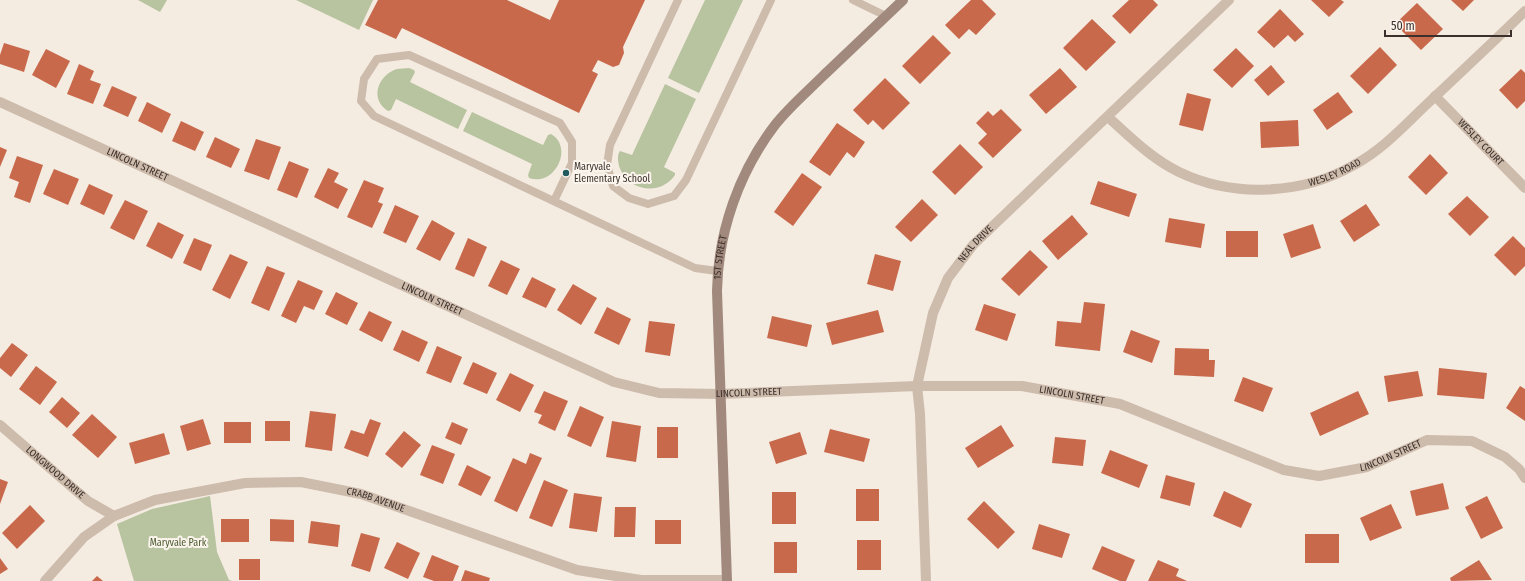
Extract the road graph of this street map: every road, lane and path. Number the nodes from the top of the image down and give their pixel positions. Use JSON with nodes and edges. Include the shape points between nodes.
{"nodes":[{"id":1,"x":678,"y":0,"type":"edge"},
{"id":2,"x":771,"y":0,"type":"edge"},
{"id":3,"x":853,"y":0,"type":"edge"},
{"id":4,"x":903,"y":0,"type":"edge"},
{"id":5,"x":1229,"y":0,"type":"edge"},
{"id":6,"x":1525,"y":11,"type":"edge"},
{"id":7,"x":886,"y":16,"type":"junction"},
{"id":8,"x":1435,"y":96,"type":"junction"},
{"id":9,"x":0,"y":102,"type":"edge"},
{"id":10,"x":1108,"y":117,"type":"junction"},
{"id":11,"x":1525,"y":188,"type":"edge"},
{"id":12,"x":554,"y":201,"type":"junction"},
{"id":13,"x":718,"y":271,"type":"junction"},
{"id":14,"x":917,"y":386,"type":"junction"},
{"id":15,"x":720,"y":394,"type":"junction"},
{"id":16,"x":0,"y":425,"type":"edge"},
{"id":17,"x":1525,"y":478,"type":"edge"},
{"id":18,"x":114,"y":516,"type":"junction"},
{"id":19,"x":727,"y":580,"type":"edge"},
{"id":20,"x":45,"y":581,"type":"edge"},
{"id":21,"x":926,"y":581,"type":"edge"}],
"edges":[{"from":1,"to":2,"type":"lane","via":[[610,145],[608,158],[607,165],[613,186],[629,198],[648,204],[674,196],[686,180]]},
{"from":3,"to":7,"type":"lane"},
{"from":4,"to":7,"type":"street","name":"1ST STREET"},
{"from":5,"to":10,"type":"street","name":"NEAL DRIVE"},
{"from":6,"to":8,"type":"street","name":"WESLEY ROAD"},
{"from":7,"to":13,"type":"street","name":"1ST STREET","via":[[800,98],[756,154],[731,210]]},
{"from":8,"to":10,"type":"street","name":"WESLEY ROAD","via":[[1382,147],[1354,166],[1311,184],[1266,190],[1221,187],[1179,172],[1141,148]]},
{"from":8,"to":11,"type":"street","name":"WESLEY COURT"},
{"from":9,"to":15,"type":"street","name":"LINCOLN STREET","via":[[614,382],[659,393]]},
{"from":10,"to":14,"type":"street","name":"NEAL DRIVE","via":[[973,245],[948,278],[933,313]]},
{"from":12,"to":12,"type":"lane","via":[[374,116],[361,100],[364,79],[378,59],[409,55],[560,123],[572,142],[572,163]]},
{"from":12,"to":13,"type":"lane","via":[[695,268]]},
{"from":13,"to":15,"type":"street","name":"1ST STREET"},
{"from":14,"to":15,"type":"street","name":"LINCOLN STREET"},
{"from":14,"to":17,"type":"street","name":"LINCOLN STREET","via":[[1022,386],[1120,404],[1284,470],[1319,476],[1367,467],[1427,440],[1472,441],[1505,457]]},
{"from":14,"to":21,"type":"street","name":"NEAL DRIVE"},
{"from":15,"to":19,"type":"street","name":"1ST STREET"},
{"from":16,"to":18,"type":"street","name":"LONGWOOD DRIVE","via":[[88,501]]},
{"from":18,"to":19,"type":"street","name":"CRABB AVENUE","via":[[155,500],[245,482],[301,482],[361,494],[577,570],[640,580]]},
{"from":18,"to":20,"type":"street","name":"CRABB AVENUE","via":[[84,537]]}]}
